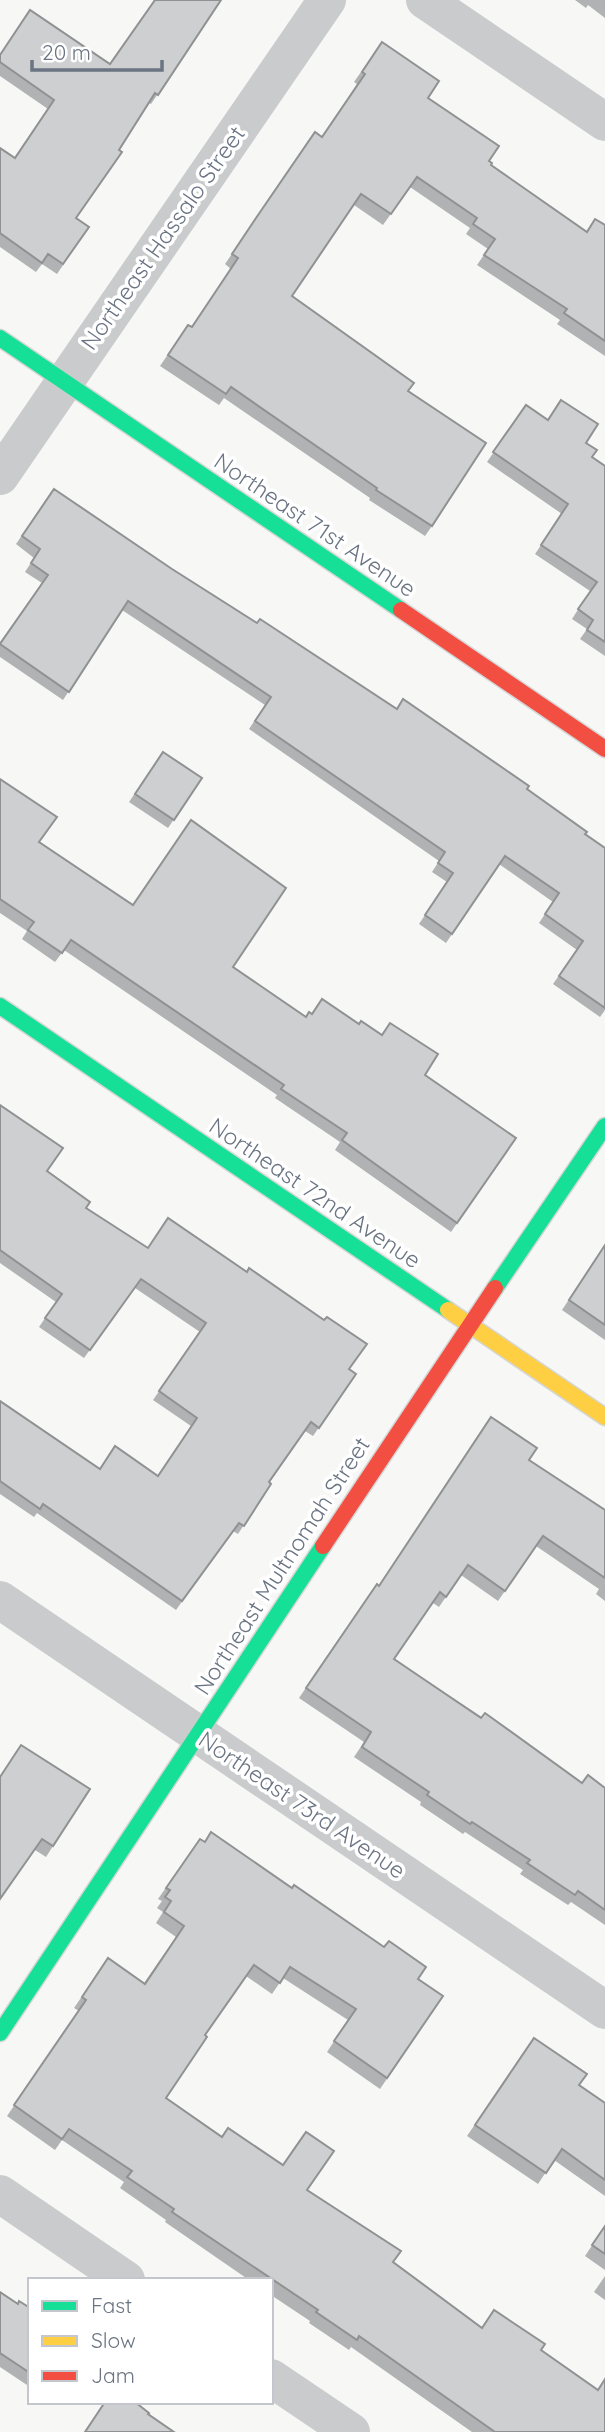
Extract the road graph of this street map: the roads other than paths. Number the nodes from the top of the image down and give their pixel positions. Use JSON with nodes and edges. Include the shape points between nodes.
{"nodes":[{"id":1,"x":327,"y":0,"type":"edge"},
{"id":2,"x":425,"y":0,"type":"edge"},
{"id":3,"x":605,"y":122,"type":"edge"},
{"id":4,"x":0,"y":338,"type":"edge"},
{"id":5,"x":64,"y":382,"type":"junction"},
{"id":6,"x":0,"y":476,"type":"edge"},
{"id":7,"x":605,"y":749,"type":"edge"},
{"id":8,"x":0,"y":1006,"type":"edge"},
{"id":9,"x":605,"y":1126,"type":"edge"},
{"id":10,"x":469,"y":1325,"type":"junction"},
{"id":11,"x":605,"y":1418,"type":"edge"},
{"id":12,"x":0,"y":1600,"type":"edge"},
{"id":13,"x":198,"y":1735,"type":"junction"},
{"id":14,"x":605,"y":2010,"type":"edge"},
{"id":15,"x":0,"y":2033,"type":"edge"},
{"id":16,"x":0,"y":2194,"type":"edge"},
{"id":17,"x":123,"y":2278,"type":"edge"},
{"id":18,"x":273,"y":2379,"type":"edge"},
{"id":19,"x":351,"y":2432,"type":"edge"}],
"edges":[{"from":1,"to":5,"type":"street","name":"Northeast Hassalo Street"},
{"from":2,"to":3,"type":"street"},
{"from":4,"to":5,"type":"street","name":"Northeast 71st Avenue"},
{"from":5,"to":6,"type":"street","name":"Northeast Hassalo Street"},
{"from":5,"to":7,"type":"street","name":"Northeast 71st Avenue"},
{"from":8,"to":10,"type":"street","name":"Northeast 72nd Avenue"},
{"from":9,"to":10,"type":"street","name":"Northeast Multnomah Street"},
{"from":10,"to":11,"type":"street","name":"Northeast 72nd Avenue"},
{"from":10,"to":13,"type":"street","name":"Northeast Multnomah Street"},
{"from":12,"to":13,"type":"street","name":"Northeast 73rd Avenue"},
{"from":13,"to":14,"type":"street","name":"Northeast 73rd Avenue"},
{"from":13,"to":15,"type":"street","name":"Northeast Multnomah Street"},
{"from":16,"to":17,"type":"street"},
{"from":18,"to":19,"type":"street"}]}
